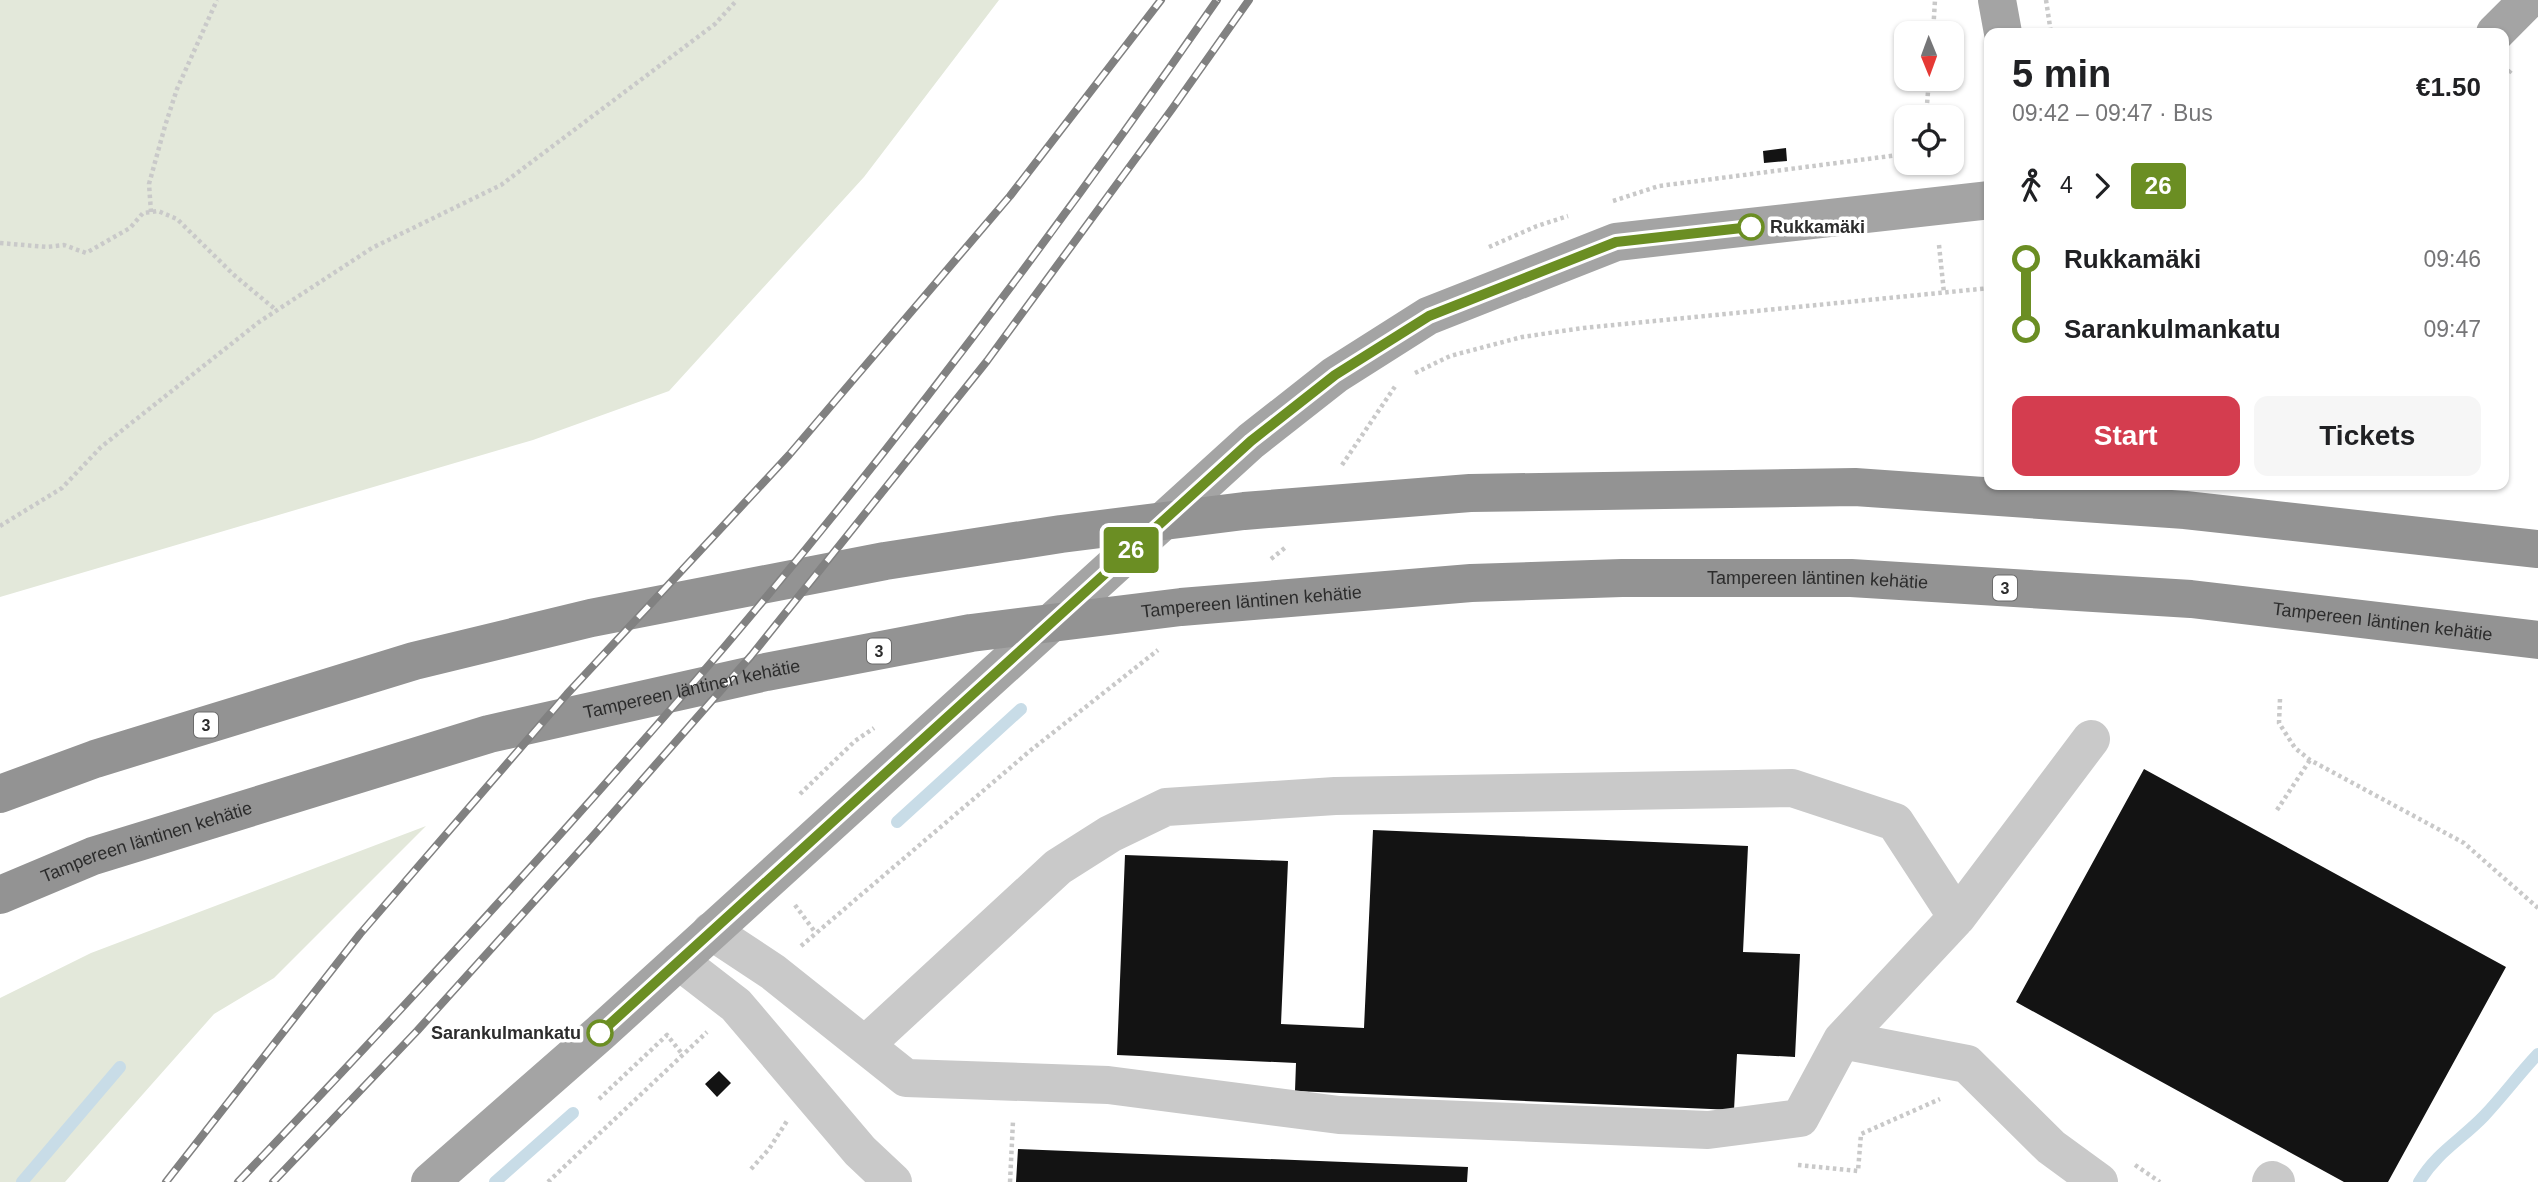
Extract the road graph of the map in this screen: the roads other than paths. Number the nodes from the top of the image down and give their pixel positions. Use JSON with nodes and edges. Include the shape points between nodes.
{"nodes":[{"id":1,"x":1997,"y":0,"type":"edge"},
{"id":2,"x":2528,"y":0,"type":"edge"},
{"id":3,"x":2002,"y":28,"type":"edge"},
{"id":4,"x":2500,"y":28,"type":"edge"},
{"id":5,"x":1984,"y":201,"type":"edge"},
{"id":6,"x":2538,"y":549,"type":"edge"},
{"id":7,"x":2538,"y":640,"type":"edge"},
{"id":8,"x":2091,"y":738,"type":"dead end"},
{"id":9,"x":0,"y":794,"type":"edge"},
{"id":10,"x":0,"y":895,"type":"edge"},
{"id":11,"x":1957,"y":917,"type":"junction"},
{"id":12,"x":711,"y":931,"type":"junction"},
{"id":13,"x":680,"y":961,"type":"junction"},
{"id":14,"x":1842,"y":1040,"type":"junction"},
{"id":15,"x":865,"y":1045,"type":"junction"},
{"id":16,"x":430,"y":1182,"type":"edge"},
{"id":17,"x":893,"y":1182,"type":"edge"},
{"id":18,"x":2099,"y":1182,"type":"edge"}],
"edges":[{"from":1,"to":3,"type":"main road"},
{"from":2,"to":4,"type":"main road"},
{"from":5,"to":12,"type":"main road","via":[[1616,242],[1429,316],[1335,375],[1251,441]]},
{"from":6,"to":9,"type":"highway","number":"3","via":[[2185,510],[1855,487],[1470,493],[1244,511],[885,561],[592,618],[414,661],[94,759]]},
{"from":7,"to":10,"type":"highway","name":"Tampereen läntinen kehätie","number":"3","via":[[2191,599],[1850,578],[1471,583],[1181,607],[971,633],[766,672],[489,734],[93,856]]},
{"from":8,"to":11,"type":"lane"},
{"from":11,"to":14,"type":"lane"},
{"from":11,"to":15,"type":"lane","via":[[1895,822],[1792,788],[1335,796],[1166,807],[1110,834],[1058,867]]},
{"from":12,"to":13,"type":"main road"},
{"from":12,"to":15,"type":"lane","via":[[773,972]]},
{"from":13,"to":16,"type":"main road"},
{"from":13,"to":17,"type":"lane","via":[[736,1005],[859,1151]]},
{"from":14,"to":15,"type":"lane","via":[[1800,1118],[1708,1130],[1339,1115],[1108,1085],[906,1078]]},
{"from":14,"to":18,"type":"lane","via":[[1967,1064],[2051,1147]]}]}
